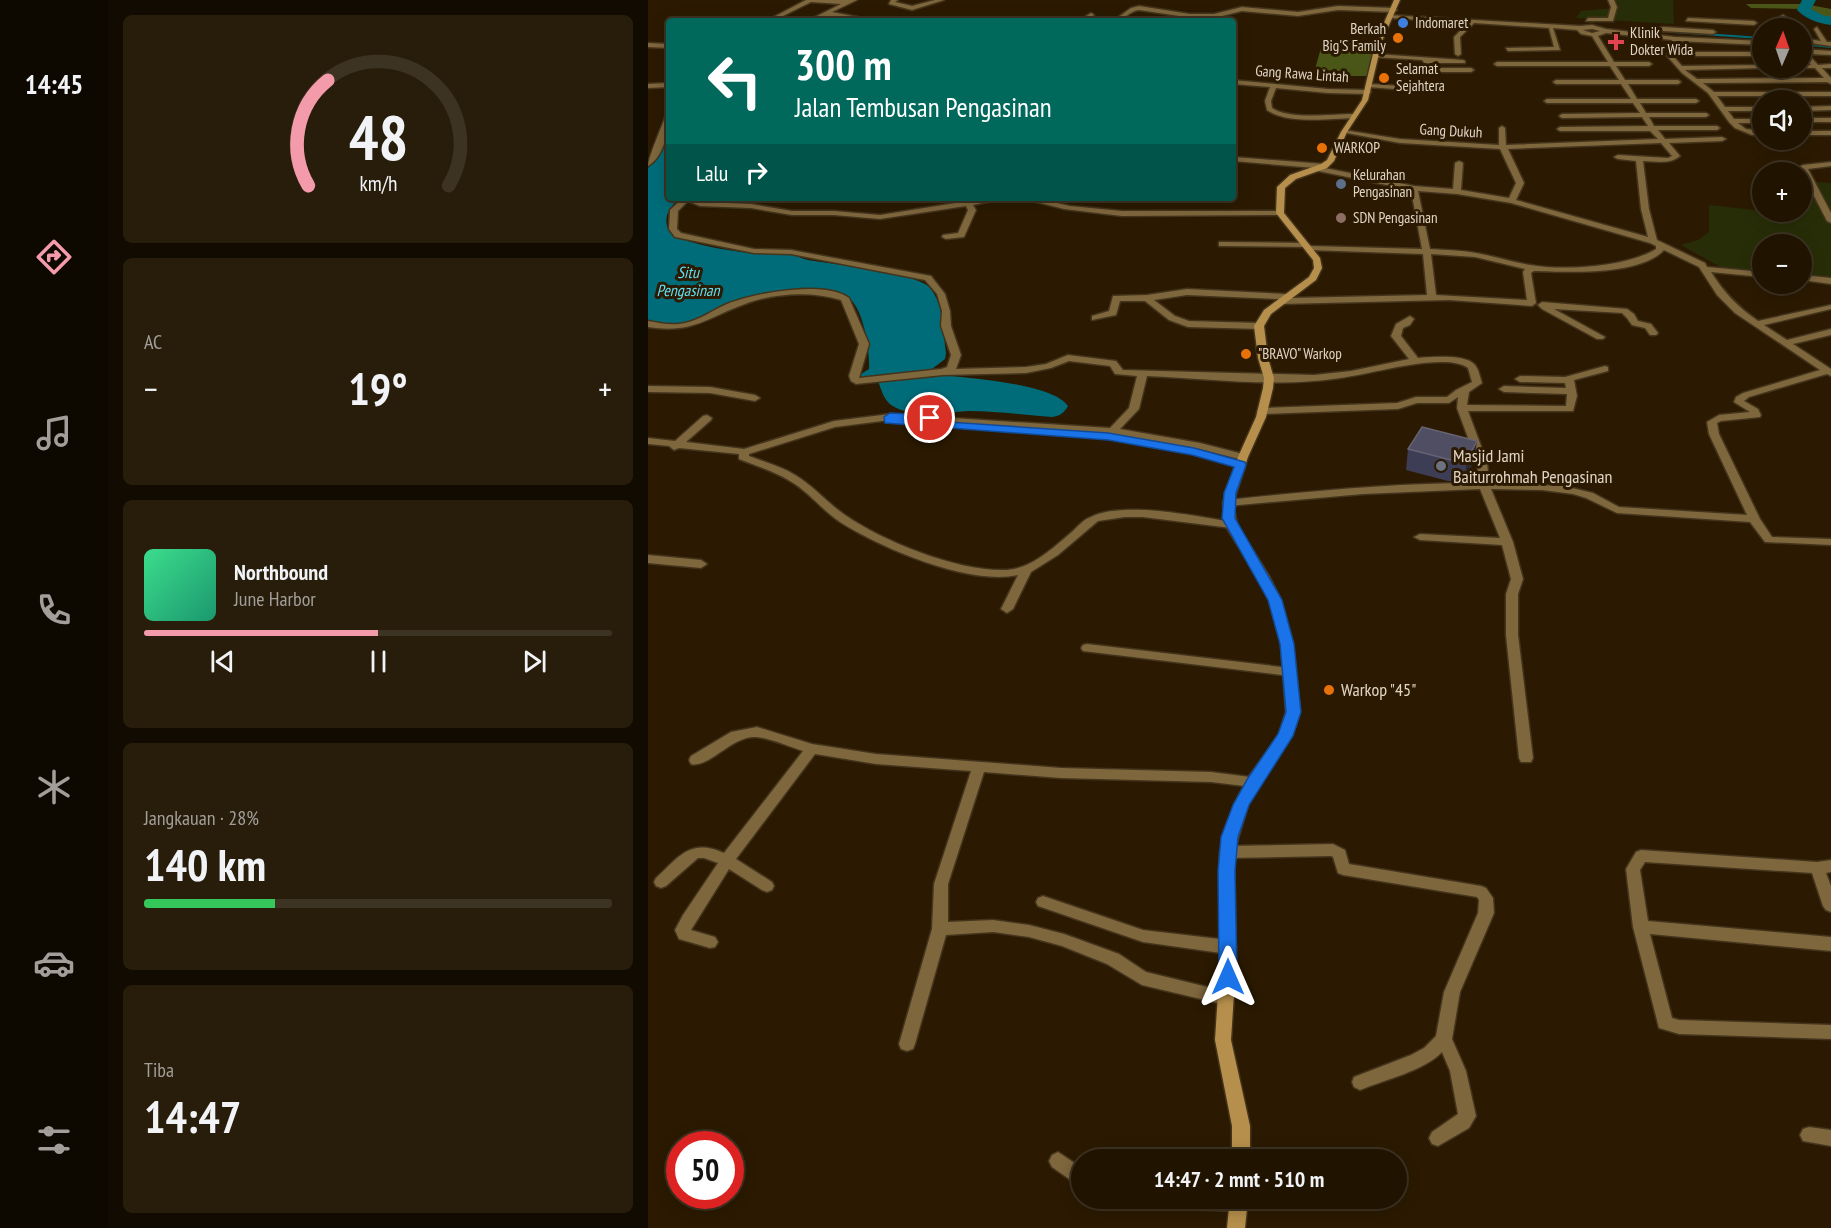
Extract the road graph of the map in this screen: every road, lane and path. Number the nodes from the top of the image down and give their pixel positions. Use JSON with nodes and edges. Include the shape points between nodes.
{"nodes":[{"id":1,"x":810,"y":0,"type":"edge"},
{"id":2,"x":859,"y":0,"type":"edge"},
{"id":3,"x":894,"y":0,"type":"edge"},
{"id":4,"x":941,"y":0,"type":"edge"},
{"id":5,"x":1397,"y":0,"type":"edge"},
{"id":6,"x":1611,"y":0,"type":"edge"},
{"id":7,"x":850,"y":1,"type":"edge"},
{"id":8,"x":1258,"y":2,"type":"dead end"},
{"id":9,"x":1252,"y":9,"type":"junction"},
{"id":10,"x":825,"y":13,"type":"junction"},
{"id":11,"x":1091,"y":15,"type":"dead end"},
{"id":12,"x":1391,"y":15,"type":"junction"},
{"id":13,"x":1749,"y":15,"type":"dead end"},
{"id":14,"x":775,"y":18,"type":"edge"},
{"id":15,"x":816,"y":18,"type":"edge"},
{"id":16,"x":856,"y":18,"type":"edge"},
{"id":17,"x":1086,"y":18,"type":"edge"},
{"id":18,"x":1120,"y":18,"type":"edge"},
{"id":19,"x":1188,"y":18,"type":"edge"},
{"id":20,"x":1688,"y":20,"type":"dead end"},
{"id":21,"x":1752,"y":21,"type":"edge"},
{"id":22,"x":1471,"y":23,"type":"junction"},
{"id":23,"x":1551,"y":29,"type":"junction"},
{"id":24,"x":1582,"y":29,"type":"junction"},
{"id":25,"x":1752,"y":29,"type":"edge"},
{"id":26,"x":1817,"y":29,"type":"dead end"},
{"id":27,"x":1605,"y":31,"type":"junction"},
{"id":28,"x":1722,"y":32,"type":"dead end"},
{"id":29,"x":1636,"y":34,"type":"junction"},
{"id":30,"x":1594,"y":35,"type":"junction"},
{"id":31,"x":1675,"y":39,"type":"junction"},
{"id":32,"x":1812,"y":42,"type":"edge"},
{"id":33,"x":1752,"y":43,"type":"edge"},
{"id":34,"x":1828,"y":44,"type":"edge"},
{"id":35,"x":648,"y":45,"type":"edge"},
{"id":36,"x":666,"y":46,"type":"edge"},
{"id":37,"x":1508,"y":50,"type":"dead end"},
{"id":38,"x":1831,"y":51,"type":"edge"},
{"id":39,"x":1812,"y":52,"type":"edge"},
{"id":40,"x":1458,"y":54,"type":"dead end"},
{"id":41,"x":1670,"y":54,"type":"junction"},
{"id":42,"x":1752,"y":54,"type":"edge"},
{"id":43,"x":1376,"y":56,"type":"junction"},
{"id":44,"x":1426,"y":61,"type":"junction"},
{"id":45,"x":1463,"y":62,"type":"dead end"},
{"id":46,"x":1812,"y":62,"type":"edge"},
{"id":47,"x":1497,"y":64,"type":"dead end"},
{"id":48,"x":1614,"y":64,"type":"junction"},
{"id":49,"x":1649,"y":64,"type":"dead end"},
{"id":50,"x":1831,"y":66,"type":"edge"},
{"id":51,"x":1752,"y":67,"type":"edge"},
{"id":52,"x":1812,"y":67,"type":"edge"},
{"id":53,"x":1817,"y":67,"type":"junction"},
{"id":54,"x":1680,"y":68,"type":"junction"},
{"id":55,"x":1471,"y":70,"type":"dead end"},
{"id":56,"x":1695,"y":81,"type":"junction"},
{"id":57,"x":1830,"y":81,"type":"edge"},
{"id":58,"x":1236,"y":82,"type":"edge"},
{"id":59,"x":1556,"y":82,"type":"dead end"},
{"id":60,"x":1626,"y":82,"type":"junction"},
{"id":61,"x":1678,"y":82,"type":"dead end"},
{"id":62,"x":666,"y":84,"type":"edge"},
{"id":63,"x":648,"y":86,"type":"edge"},
{"id":64,"x":1273,"y":87,"type":"junction"},
{"id":65,"x":1369,"y":89,"type":"junction"},
{"id":66,"x":1433,"y":90,"type":"dead end"},
{"id":67,"x":1831,"y":93,"type":"edge"},
{"id":68,"x":1712,"y":94,"type":"junction"},
{"id":69,"x":1547,"y":101,"type":"dead end"},
{"id":70,"x":1638,"y":101,"type":"junction"},
{"id":71,"x":1696,"y":101,"type":"dead end"},
{"id":72,"x":1831,"y":108,"type":"edge"},
{"id":73,"x":1722,"y":109,"type":"junction"},
{"id":74,"x":1752,"y":109,"type":"edge"},
{"id":75,"x":1812,"y":109,"type":"edge"},
{"id":76,"x":1706,"y":115,"type":"dead end"},
{"id":77,"x":1353,"y":116,"type":"junction"},
{"id":78,"x":1562,"y":116,"type":"dead end"},
{"id":79,"x":1646,"y":116,"type":"junction"},
{"id":80,"x":1812,"y":120,"type":"edge"},
{"id":81,"x":1831,"y":120,"type":"edge"},
{"id":82,"x":1731,"y":121,"type":"junction"},
{"id":83,"x":1752,"y":121,"type":"edge"},
{"id":84,"x":666,"y":124,"type":"edge"},
{"id":85,"x":1502,"y":128,"type":"dead end"},
{"id":86,"x":1652,"y":128,"type":"junction"},
{"id":87,"x":1717,"y":128,"type":"dead end"},
{"id":88,"x":1560,"y":129,"type":"dead end"},
{"id":89,"x":1344,"y":132,"type":"junction"},
{"id":90,"x":1812,"y":133,"type":"edge"},
{"id":91,"x":1831,"y":133,"type":"edge"},
{"id":92,"x":1752,"y":134,"type":"edge"},
{"id":93,"x":1663,"y":140,"type":"junction"},
{"id":94,"x":1722,"y":140,"type":"dead end"},
{"id":95,"x":1503,"y":147,"type":"junction"},
{"id":96,"x":1618,"y":157,"type":"dead end"},
{"id":97,"x":1236,"y":159,"type":"edge"},
{"id":98,"x":1641,"y":159,"type":"junction"},
{"id":99,"x":1459,"y":163,"type":"dead end"},
{"id":100,"x":648,"y":164,"type":"edge"},
{"id":101,"x":1831,"y":164,"type":"edge"},
{"id":102,"x":1321,"y":167,"type":"junction"},
{"id":103,"x":1414,"y":188,"type":"junction"},
{"id":104,"x":1457,"y":192,"type":"junction"},
{"id":105,"x":684,"y":201,"type":"edge"},
{"id":106,"x":694,"y":201,"type":"edge"},
{"id":107,"x":735,"y":201,"type":"edge"},
{"id":108,"x":938,"y":201,"type":"edge"},
{"id":109,"x":986,"y":201,"type":"edge"},
{"id":110,"x":1041,"y":201,"type":"edge"},
{"id":111,"x":1512,"y":201,"type":"junction"},
{"id":112,"x":969,"y":204,"type":"junction"},
{"id":113,"x":729,"y":205,"type":"junction"},
{"id":114,"x":942,"y":208,"type":"junction"},
{"id":115,"x":1280,"y":213,"type":"junction"},
{"id":116,"x":1831,"y":221,"type":"edge"},
{"id":117,"x":946,"y":237,"type":"dead end"},
{"id":118,"x":1222,"y":244,"type":"dead end"},
{"id":119,"x":1659,"y":245,"type":"junction"},
{"id":120,"x":1308,"y":247,"type":"junction"},
{"id":121,"x":1428,"y":254,"type":"junction"},
{"id":122,"x":1532,"y":267,"type":"junction"},
{"id":123,"x":1705,"y":268,"type":"junction"},
{"id":124,"x":1752,"y":273,"type":"edge"},
{"id":125,"x":1812,"y":279,"type":"edge"},
{"id":126,"x":1831,"y":281,"type":"edge"},
{"id":127,"x":1432,"y":297,"type":"junction"},
{"id":128,"x":1147,"y":298,"type":"junction"},
{"id":129,"x":1284,"y":299,"type":"junction"},
{"id":130,"x":1537,"y":304,"type":"junction"},
{"id":131,"x":1830,"y":307,"type":"edge"},
{"id":132,"x":1095,"y":318,"type":"dead end"},
{"id":133,"x":1410,"y":319,"type":"dead end"},
{"id":134,"x":648,"y":324,"type":"edge"},
{"id":135,"x":1755,"y":324,"type":"junction"},
{"id":136,"x":1259,"y":326,"type":"junction"},
{"id":137,"x":1831,"y":332,"type":"edge"},
{"id":138,"x":1653,"y":333,"type":"dead end"},
{"id":139,"x":1600,"y":337,"type":"dead end"},
{"id":140,"x":1784,"y":343,"type":"junction"},
{"id":141,"x":1831,"y":360,"type":"edge"},
{"id":142,"x":1416,"y":362,"type":"junction"},
{"id":143,"x":1816,"y":363,"type":"junction"},
{"id":144,"x":1605,"y":369,"type":"dead end"},
{"id":145,"x":1829,"y":372,"type":"edge"},
{"id":146,"x":938,"y":373,"type":"junction"},
{"id":147,"x":1143,"y":374,"type":"junction"},
{"id":148,"x":1269,"y":378,"type":"junction"},
{"id":149,"x":1520,"y":379,"type":"dead end"},
{"id":150,"x":1568,"y":379,"type":"junction"},
{"id":151,"x":648,"y":389,"type":"edge"},
{"id":152,"x":1504,"y":389,"type":"dead end"},
{"id":153,"x":1572,"y":391,"type":"junction"},
{"id":154,"x":1464,"y":392,"type":"junction"},
{"id":155,"x":755,"y":398,"type":"dead end"},
{"id":156,"x":1462,"y":408,"type":"junction"},
{"id":157,"x":1262,"y":411,"type":"junction"},
{"id":158,"x":706,"y":418,"type":"dead end"},
{"id":159,"x":1110,"y":433,"type":"junction"},
{"id":160,"x":648,"y":441,"type":"edge"},
{"id":161,"x":648,"y":445,"type":"edge"},
{"id":162,"x":675,"y":447,"type":"junction"},
{"id":163,"x":744,"y":454,"type":"junction"},
{"id":164,"x":1242,"y":461,"type":"junction"},
{"id":165,"x":1484,"y":486,"type":"junction"},
{"id":166,"x":1228,"y":503,"type":"junction"},
{"id":167,"x":1754,"y":519,"type":"junction"},
{"id":168,"x":1230,"y":525,"type":"junction"},
{"id":169,"x":1420,"y":537,"type":"dead end"},
{"id":170,"x":1507,"y":542,"type":"junction"},
{"id":171,"x":1831,"y":542,"type":"edge"},
{"id":172,"x":648,"y":559,"type":"edge"},
{"id":173,"x":701,"y":564,"type":"dead end"},
{"id":174,"x":1026,"y":570,"type":"junction"},
{"id":175,"x":1006,"y":609,"type":"dead end"},
{"id":176,"x":1087,"y":648,"type":"dead end"},
{"id":177,"x":1290,"y":672,"type":"junction"},
{"id":178,"x":812,"y":749,"type":"junction"},
{"id":179,"x":1526,"y":758,"type":"dead end"},
{"id":180,"x":696,"y":760,"type":"dead end"},
{"id":181,"x":979,"y":767,"type":"junction"},
{"id":182,"x":1253,"y":782,"type":"junction"},
{"id":183,"x":1227,"y":852,"type":"junction"},
{"id":184,"x":726,"y":861,"type":"junction"},
{"id":185,"x":1824,"y":867,"type":"edge"},
{"id":186,"x":661,"y":882,"type":"dead end"},
{"id":187,"x":767,"y":886,"type":"dead end"},
{"id":188,"x":1043,"y":902,"type":"dead end"},
{"id":189,"x":1831,"y":906,"type":"edge"},
{"id":190,"x":1641,"y":927,"type":"junction"},
{"id":191,"x":940,"y":929,"type":"junction"},
{"id":192,"x":710,"y":942,"type":"dead end"},
{"id":193,"x":1831,"y":944,"type":"edge"},
{"id":194,"x":1228,"y":947,"type":"junction"},
{"id":195,"x":1226,"y":998,"type":"junction"},
{"id":196,"x":1831,"y":1032,"type":"edge"},
{"id":197,"x":1444,"y":1039,"type":"junction"},
{"id":198,"x":907,"y":1044,"type":"dead end"},
{"id":199,"x":1360,"y":1082,"type":"dead end"},
{"id":200,"x":1809,"y":1135,"type":"dead end"},
{"id":201,"x":1438,"y":1138,"type":"dead end"},
{"id":202,"x":1831,"y":1138,"type":"edge"},
{"id":203,"x":1241,"y":1149,"type":"edge"},
{"id":204,"x":1058,"y":1161,"type":"dead end"},
{"id":205,"x":1071,"y":1171,"type":"edge"},
{"id":206,"x":1238,"y":1209,"type":"edge"},
{"id":207,"x":1236,"y":1228,"type":"edge"}],
"edges":[{"from":1,"to":7,"type":"street"},
{"from":1,"to":14,"type":"street"},
{"from":2,"to":7,"type":"street"},
{"from":3,"to":4,"type":"street","via":[[893,4],[912,8]]},
{"from":5,"to":12,"type":"main road"},
{"from":6,"to":24,"type":"street","via":[[1611,20],[1584,21]]},
{"from":7,"to":10,"type":"street"},
{"from":8,"to":9,"type":"street"},
{"from":9,"to":12,"type":"street","via":[[1298,14],[1330,9]]},
{"from":9,"to":19,"type":"street"},
{"from":10,"to":15,"type":"street"},
{"from":10,"to":16,"type":"street"},
{"from":11,"to":17,"type":"street"},
{"from":12,"to":22,"type":"street"},
{"from":12,"to":24,"type":"street"},
{"from":12,"to":43,"type":"main road"},
{"from":13,"to":21,"type":"street"},
{"from":18,"to":19,"type":"street","via":[[1139,8]]},
{"from":20,"to":25,"type":"street"},
{"from":22,"to":23,"type":"street"},
{"from":22,"to":40,"type":"street","via":[[1457,37]]},
{"from":23,"to":24,"type":"street"},
{"from":23,"to":37,"type":"street","via":[[1558,49]]},
{"from":24,"to":27,"type":"street","via":[[1596,27]]},
{"from":24,"to":30,"type":"street"},
{"from":26,"to":34,"type":"street"},
{"from":27,"to":29,"type":"street"},
{"from":27,"to":30,"type":"street"},
{"from":28,"to":29,"type":"street","via":[[1663,29]]},
{"from":29,"to":31,"type":"street"},
{"from":30,"to":48,"type":"street"},
{"from":31,"to":33,"type":"street"},
{"from":31,"to":41,"type":"street"},
{"from":32,"to":34,"type":"street"},
{"from":35,"to":36,"type":"street"},
{"from":38,"to":39,"type":"street"},
{"from":41,"to":42,"type":"street"},
{"from":41,"to":54,"type":"street"},
{"from":43,"to":44,"type":"street"},
{"from":43,"to":65,"type":"main road"},
{"from":44,"to":45,"type":"street"},
{"from":44,"to":55,"type":"street","via":[[1432,70]]},
{"from":46,"to":53,"type":"street"},
{"from":47,"to":48,"type":"street"},
{"from":48,"to":49,"type":"street"},
{"from":48,"to":60,"type":"street"},
{"from":50,"to":53,"type":"street"},
{"from":51,"to":54,"type":"street"},
{"from":52,"to":53,"type":"street"},
{"from":53,"to":57,"type":"street"},
{"from":54,"to":56,"type":"street"},
{"from":56,"to":57,"type":"street"},
{"from":56,"to":68,"type":"street"},
{"from":58,"to":64,"type":"street","name":"Gang Rawa Lintah"},
{"from":59,"to":60,"type":"street"},
{"from":60,"to":61,"type":"street"},
{"from":60,"to":70,"type":"street"},
{"from":62,"to":63,"type":"street"},
{"from":64,"to":65,"type":"street","name":"Gang Rawa Lintah"},
{"from":64,"to":77,"type":"street","via":[[1268,105],[1276,113]]},
{"from":65,"to":66,"type":"street","name":"Gang Rawa Lintah"},
{"from":65,"to":77,"type":"main road"},
{"from":67,"to":68,"type":"street"},
{"from":68,"to":73,"type":"street"},
{"from":69,"to":70,"type":"street"},
{"from":70,"to":71,"type":"street"},
{"from":70,"to":79,"type":"street"},
{"from":72,"to":75,"type":"street"},
{"from":73,"to":74,"type":"street"},
{"from":73,"to":82,"type":"street"},
{"from":76,"to":79,"type":"street"},
{"from":77,"to":89,"type":"main road"},
{"from":78,"to":79,"type":"street"},
{"from":79,"to":86,"type":"street"},
{"from":80,"to":81,"type":"street"},
{"from":82,"to":83,"type":"street"},
{"from":82,"to":92,"type":"street"},
{"from":84,"to":100,"type":"street","via":[[656,154]]},
{"from":85,"to":95,"type":"street"},
{"from":86,"to":87,"type":"street"},
{"from":86,"to":88,"type":"street"},
{"from":86,"to":93,"type":"street"},
{"from":89,"to":95,"type":"street","name":"Gang Dukuh","via":[[1400,141]]},
{"from":89,"to":102,"type":"main road","via":[[1330,160]]},
{"from":90,"to":91,"type":"street"},
{"from":93,"to":94,"type":"street","name":"Gang Dukuh"},
{"from":93,"to":95,"type":"street","name":"Gang Dukuh"},
{"from":93,"to":98,"type":"street","via":[[1676,158]]},
{"from":95,"to":111,"type":"street","via":[[1520,183]]},
{"from":96,"to":98,"type":"street"},
{"from":97,"to":102,"type":"street"},
{"from":98,"to":119,"type":"street","via":[[1645,209]]},
{"from":99,"to":104,"type":"street"},
{"from":101,"to":116,"type":"street","via":[[1803,167]]},
{"from":102,"to":103,"type":"street"},
{"from":102,"to":115,"type":"main road","via":[[1282,184]]},
{"from":103,"to":104,"type":"street"},
{"from":103,"to":121,"type":"street"},
{"from":104,"to":111,"type":"street"},
{"from":105,"to":146,"type":"street","via":[[674,210],[673,229],[678,235],[928,278],[941,294],[956,355],[951,369]]},
{"from":106,"to":113,"type":"street"},
{"from":107,"to":113,"type":"street"},
{"from":108,"to":114,"type":"street"},
{"from":109,"to":112,"type":"street"},
{"from":110,"to":115,"type":"street","via":[[1093,211]]},
{"from":111,"to":119,"type":"street"},
{"from":112,"to":114,"type":"street"},
{"from":112,"to":117,"type":"street","via":[[972,210],[961,235]]},
{"from":113,"to":114,"type":"street","via":[[792,213],[888,217]]},
{"from":115,"to":120,"type":"main road"},
{"from":118,"to":120,"type":"street"},
{"from":119,"to":122,"type":"street","via":[[1660,250],[1645,260],[1624,264],[1573,269]]},
{"from":119,"to":123,"type":"street"},
{"from":120,"to":121,"type":"street"},
{"from":120,"to":129,"type":"main road","via":[[1317,260],[1316,274]]},
{"from":121,"to":122,"type":"street","via":[[1492,258]]},
{"from":121,"to":127,"type":"street"},
{"from":122,"to":130,"type":"street","via":[[1527,275]]},
{"from":123,"to":124,"type":"street"},
{"from":123,"to":135,"type":"street","via":[[1727,301]]},
{"from":125,"to":126,"type":"street"},
{"from":127,"to":129,"type":"street"},
{"from":127,"to":130,"type":"street"},
{"from":128,"to":129,"type":"street","via":[[1186,292]]},
{"from":128,"to":132,"type":"street","via":[[1116,298],[1113,313]]},
{"from":128,"to":136,"type":"street","via":[[1172,318],[1188,324]]},
{"from":129,"to":136,"type":"main road","via":[[1262,316]]},
{"from":130,"to":138,"type":"street","via":[[1624,311]]},
{"from":130,"to":139,"type":"street"},
{"from":131,"to":135,"type":"street"},
{"from":133,"to":142,"type":"street","via":[[1399,326],[1396,336]]},
{"from":134,"to":146,"type":"street","via":[[697,324],[758,297],[838,295],[845,298],[864,344],[854,379],[866,383]]},
{"from":135,"to":140,"type":"street"},
{"from":136,"to":148,"type":"main road"},
{"from":137,"to":140,"type":"street"},
{"from":140,"to":143,"type":"street"},
{"from":141,"to":143,"type":"street"},
{"from":142,"to":148,"type":"street","via":[[1344,375]]},
{"from":142,"to":154,"type":"street","via":[[1470,364],[1477,383]]},
{"from":143,"to":145,"type":"street"},
{"from":144,"to":150,"type":"street"},
{"from":145,"to":167,"type":"street","via":[[1746,395],[1739,402],[1756,415],[1712,422]]},
{"from":146,"to":147,"type":"street","via":[[1026,370],[1068,358],[1113,363],[1118,372]]},
{"from":147,"to":148,"type":"street"},
{"from":147,"to":159,"type":"street","via":[[1134,409]]},
{"from":148,"to":157,"type":"main road"},
{"from":149,"to":150,"type":"street"},
{"from":150,"to":153,"type":"street"},
{"from":151,"to":155,"type":"street","via":[[710,390]]},
{"from":152,"to":153,"type":"street"},
{"from":153,"to":156,"type":"street","via":[[1570,409],[1566,410]]},
{"from":154,"to":156,"type":"street"},
{"from":154,"to":157,"type":"street","via":[[1449,400],[1410,400],[1398,406]]},
{"from":156,"to":165,"type":"street","via":[[1482,462]]},
{"from":157,"to":164,"type":"main road"},
{"from":158,"to":162,"type":"street"},
{"from":159,"to":163,"type":"street","via":[[889,419],[839,426]]},
{"from":159,"to":164,"type":"street","via":[[1200,446]]},
{"from":160,"to":162,"type":"street"},
{"from":161,"to":162,"type":"street"},
{"from":162,"to":163,"type":"street"},
{"from":163,"to":174,"type":"street","via":[[805,485],[843,519],[913,552],[972,572]]},
{"from":164,"to":166,"type":"main road"},
{"from":165,"to":166,"type":"street","via":[[1385,488]]},
{"from":165,"to":167,"type":"street","via":[[1568,490],[1599,499],[1617,510]]},
{"from":165,"to":170,"type":"street"},
{"from":166,"to":168,"type":"main road"},
{"from":167,"to":171,"type":"street","via":[[1769,540]]},
{"from":168,"to":174,"type":"street","via":[[1128,513],[1105,515],[1094,519]]},
{"from":168,"to":177,"type":"main road","via":[[1275,600]]},
{"from":169,"to":170,"type":"street"},
{"from":170,"to":179,"type":"street","via":[[1517,579],[1512,594],[1512,635]]},
{"from":172,"to":173,"type":"street"},
{"from":174,"to":175,"type":"street"},
{"from":176,"to":177,"type":"street"},
{"from":177,"to":182,"type":"main road","via":[[1291,725]]},
{"from":178,"to":180,"type":"street","via":[[767,734],[747,732],[722,742]]},
{"from":178,"to":181,"type":"street","via":[[876,759]]},
{"from":178,"to":184,"type":"street"},
{"from":181,"to":182,"type":"street"},
{"from":181,"to":191,"type":"street","via":[[941,884]]},
{"from":182,"to":183,"type":"main road","via":[[1241,805]]},
{"from":183,"to":194,"type":"main road"},
{"from":183,"to":197,"type":"street","via":[[1333,850],[1340,854],[1343,868],[1480,892],[1486,898],[1486,913],[1452,992]]},
{"from":184,"to":186,"type":"street","via":[[694,852]]},
{"from":184,"to":187,"type":"street"},
{"from":184,"to":192,"type":"street","via":[[683,930],[684,934]]},
{"from":185,"to":189,"type":"street"},
{"from":185,"to":190,"type":"street","via":[[1641,856],[1633,869]]},
{"from":188,"to":194,"type":"street","via":[[1143,936]]},
{"from":190,"to":193,"type":"street"},
{"from":190,"to":196,"type":"street","via":[[1665,1023],[1679,1027]]},
{"from":191,"to":195,"type":"street","via":[[993,926],[1029,931],[1113,959],[1142,978]]},
{"from":191,"to":198,"type":"street"},
{"from":194,"to":195,"type":"main road"},
{"from":195,"to":203,"type":"main road","via":[[1223,1040],[1241,1125]]},
{"from":197,"to":199,"type":"street","via":[[1417,1060]]},
{"from":197,"to":201,"type":"street","via":[[1458,1071],[1467,1111],[1463,1122]]},
{"from":200,"to":202,"type":"street"},
{"from":204,"to":205,"type":"street"},
{"from":206,"to":207,"type":"main road"}]}
